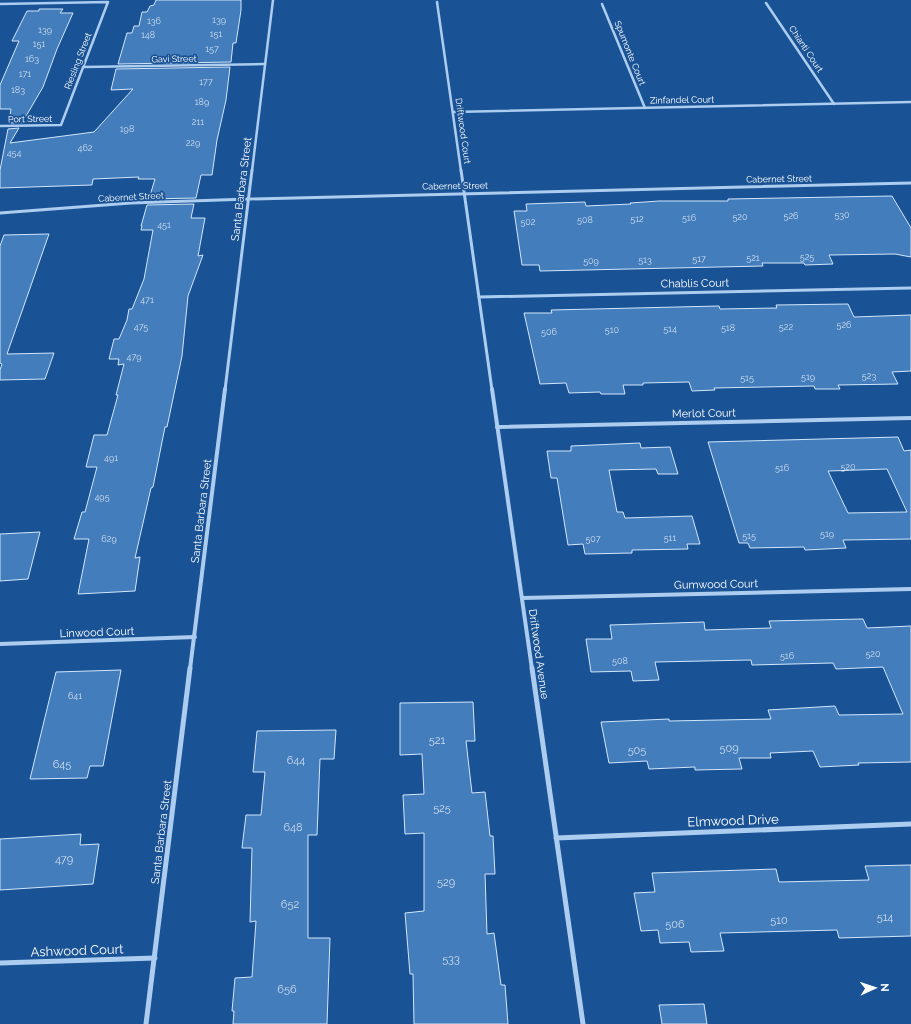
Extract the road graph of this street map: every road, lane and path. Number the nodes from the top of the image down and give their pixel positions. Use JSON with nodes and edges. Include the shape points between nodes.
{"nodes":[{"id":1,"x":273,"y":0,"type":"edge"},
{"id":2,"x":437,"y":2,"type":"dead end"},
{"id":3,"x":766,"y":3,"type":"dead end"},
{"id":4,"x":0,"y":4,"type":"edge"},
{"id":5,"x":602,"y":4,"type":"dead end"},
{"id":6,"x":265,"y":64,"type":"junction"},
{"id":7,"x":83,"y":67,"type":"junction"},
{"id":8,"x":911,"y":102,"type":"edge"},
{"id":9,"x":834,"y":104,"type":"junction"},
{"id":10,"x":645,"y":108,"type":"junction"},
{"id":11,"x":453,"y":112,"type":"junction"},
{"id":12,"x":61,"y":125,"type":"joint"},
{"id":13,"x":0,"y":126,"type":"edge"},
{"id":14,"x":911,"y":183,"type":"edge"},
{"id":15,"x":464,"y":193,"type":"junction"},
{"id":16,"x":249,"y":199,"type":"junction"},
{"id":17,"x":0,"y":213,"type":"edge"},
{"id":18,"x":478,"y":286,"type":"joint"},
{"id":19,"x":911,"y":288,"type":"edge"},
{"id":20,"x":479,"y":297,"type":"junction"},
{"id":21,"x":911,"y":418,"type":"edge"},
{"id":22,"x":498,"y":427,"type":"junction"},
{"id":23,"x":911,"y":588,"type":"edge"},
{"id":24,"x":522,"y":598,"type":"junction"},
{"id":25,"x":195,"y":637,"type":"junction"},
{"id":26,"x":0,"y":644,"type":"edge"},
{"id":27,"x":911,"y":824,"type":"edge"},
{"id":28,"x":556,"y":838,"type":"junction"},
{"id":29,"x":155,"y":958,"type":"junction"},
{"id":30,"x":0,"y":963,"type":"edge"},
{"id":31,"x":146,"y":1024,"type":"edge"},
{"id":32,"x":583,"y":1024,"type":"edge"}],
"edges":[{"from":1,"to":6,"type":"street","name":"Santa Barbara Street"},
{"from":2,"to":11,"type":"street","name":"Driftwood Court"},
{"from":3,"to":9,"type":"street","name":"Chianti Court"},
{"from":4,"to":7,"type":"street","name":"Riesling Street","via":[[108,2]]},
{"from":5,"to":10,"type":"street","name":"Spumonte Court"},
{"from":6,"to":7,"type":"street","name":"Gavi Street"},
{"from":6,"to":16,"type":"street","name":"Santa Barbara Street"},
{"from":7,"to":12,"type":"street","name":"Riesling Street"},
{"from":8,"to":9,"type":"street","name":"Zinfandel Court"},
{"from":9,"to":10,"type":"street","name":"Zinfandel Court"},
{"from":10,"to":11,"type":"street","name":"Zinfandel Court"},
{"from":11,"to":15,"type":"street","name":"Driftwood Court"},
{"from":12,"to":13,"type":"street","name":"Port Street"},
{"from":14,"to":15,"type":"street","name":"Cabernet Street"},
{"from":15,"to":16,"type":"street","name":"Cabernet Street"},
{"from":15,"to":18,"type":"street","name":"Driftwood Court"},
{"from":16,"to":17,"type":"street","name":"Cabernet Street","via":[[131,203]]},
{"from":16,"to":25,"type":"street","name":"Santa Barbara Street"},
{"from":18,"to":20,"type":"street","name":"Driftwood Avenue"},
{"from":19,"to":20,"type":"street","name":"Chablis Court"},
{"from":20,"to":22,"type":"street","name":"Driftwood Avenue"},
{"from":21,"to":22,"type":"street","name":"Merlot Court"},
{"from":22,"to":24,"type":"street","name":"Driftwood Avenue"},
{"from":23,"to":24,"type":"street","name":"Gumwood Court"},
{"from":24,"to":28,"type":"street","name":"Driftwood Avenue"},
{"from":25,"to":26,"type":"street","name":"Linwood Court"},
{"from":25,"to":29,"type":"street","name":"Santa Barbara Street"},
{"from":27,"to":28,"type":"street","name":"Elmwood Drive"},
{"from":28,"to":32,"type":"street","name":"Driftwood Avenue"},
{"from":29,"to":30,"type":"street","name":"Ashwood Court"},
{"from":29,"to":31,"type":"street","name":"Santa Barbara Street"}]}
